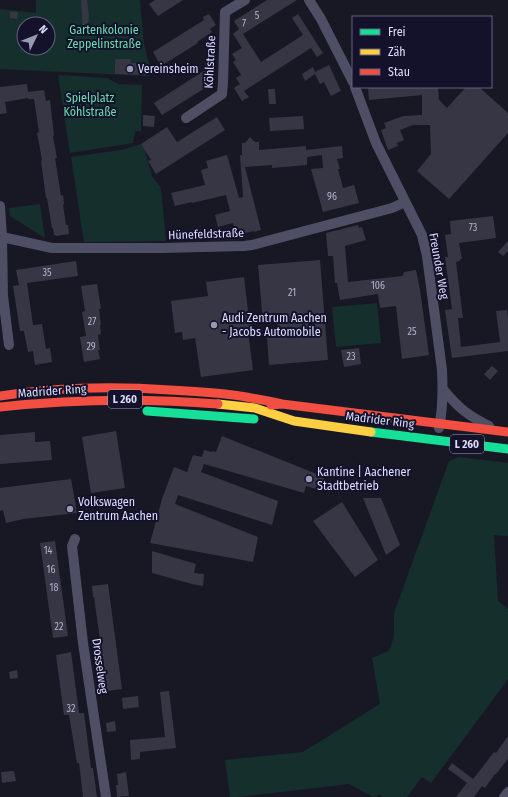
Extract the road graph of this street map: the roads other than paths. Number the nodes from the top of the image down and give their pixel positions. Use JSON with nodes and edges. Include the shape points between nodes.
{"nodes":[{"id":1,"x":245,"y":0,"type":"edge"},
{"id":2,"x":309,"y":0,"type":"edge"},
{"id":3,"x":352,"y":80,"type":"edge"},
{"id":4,"x":355,"y":88,"type":"edge"},
{"id":5,"x":186,"y":118,"type":"dead end"},
{"id":6,"x":405,"y":202,"type":"junction"},
{"id":7,"x":0,"y":206,"type":"edge"},
{"id":8,"x":2,"y":237,"type":"junction"},
{"id":9,"x":9,"y":345,"type":"dead end"},
{"id":10,"x":443,"y":389,"type":"junction"},
{"id":11,"x":0,"y":396,"type":"edge"},
{"id":12,"x":282,"y":404,"type":"junction"},
{"id":13,"x":0,"y":407,"type":"edge"},
{"id":14,"x":250,"y":408,"type":"junction"},
{"id":15,"x":139,"y":410,"type":"dead end"},
{"id":16,"x":298,"y":422,"type":"junction"},
{"id":17,"x":440,"y":424,"type":"junction"},
{"id":18,"x":503,"y":432,"type":"edge"},
{"id":19,"x":437,"y":439,"type":"junction"},
{"id":20,"x":508,"y":449,"type":"edge"},
{"id":21,"x":75,"y":538,"type":"dead end"},
{"id":22,"x":508,"y":792,"type":"edge"},
{"id":23,"x":106,"y":797,"type":"edge"},
{"id":24,"x":504,"y":797,"type":"edge"}],
"edges":[{"from":1,"to":5,"type":"street","name":"Köhlstraße","via":[[225,12],[222,94]]},
{"from":2,"to":3,"type":"street"},
{"from":4,"to":6,"type":"street","name":"Freunder Weg","via":[[376,143]]},
{"from":6,"to":8,"type":"street","name":"Hünefeldstraße","via":[[392,208],[244,246],[52,248]]},
{"from":6,"to":10,"type":"street","name":"Freunder Weg","via":[[422,235],[427,256]]},
{"from":7,"to":8,"type":"street"},
{"from":8,"to":9,"type":"street","via":[[3,296]]},
{"from":10,"to":17,"type":"street","name":"Freunder Weg"},
{"from":10,"to":18,"type":"street","via":[[464,412]]},
{"from":11,"to":12,"type":"main road","via":[[68,388],[142,388],[215,392]]},
{"from":12,"to":14,"type":"main road","name":"Madrider Ring","number":"L 260"},
{"from":12,"to":17,"type":"main road","name":"Madrider Ring","number":"L 260"},
{"from":13,"to":14,"type":"main road","name":"Madrider Ring","number":"L 260","via":[[59,401],[120,399],[181,401]]},
{"from":14,"to":16,"type":"main road","name":"Madrider Ring","number":"L 260"},
{"from":15,"to":16,"type":"main road"},
{"from":16,"to":19,"type":"main road","name":"Madrider Ring","number":"L 260"},
{"from":17,"to":18,"type":"main road","name":"Madrider Ring","number":"L 260"},
{"from":17,"to":19,"type":"street","name":"Freunder Weg"},
{"from":19,"to":20,"type":"main road","name":"Madrider Ring","number":"L 260"},
{"from":21,"to":23,"type":"street","name":"Drosselweg","via":[[72,546]]},
{"from":22,"to":24,"type":"street"}]}
